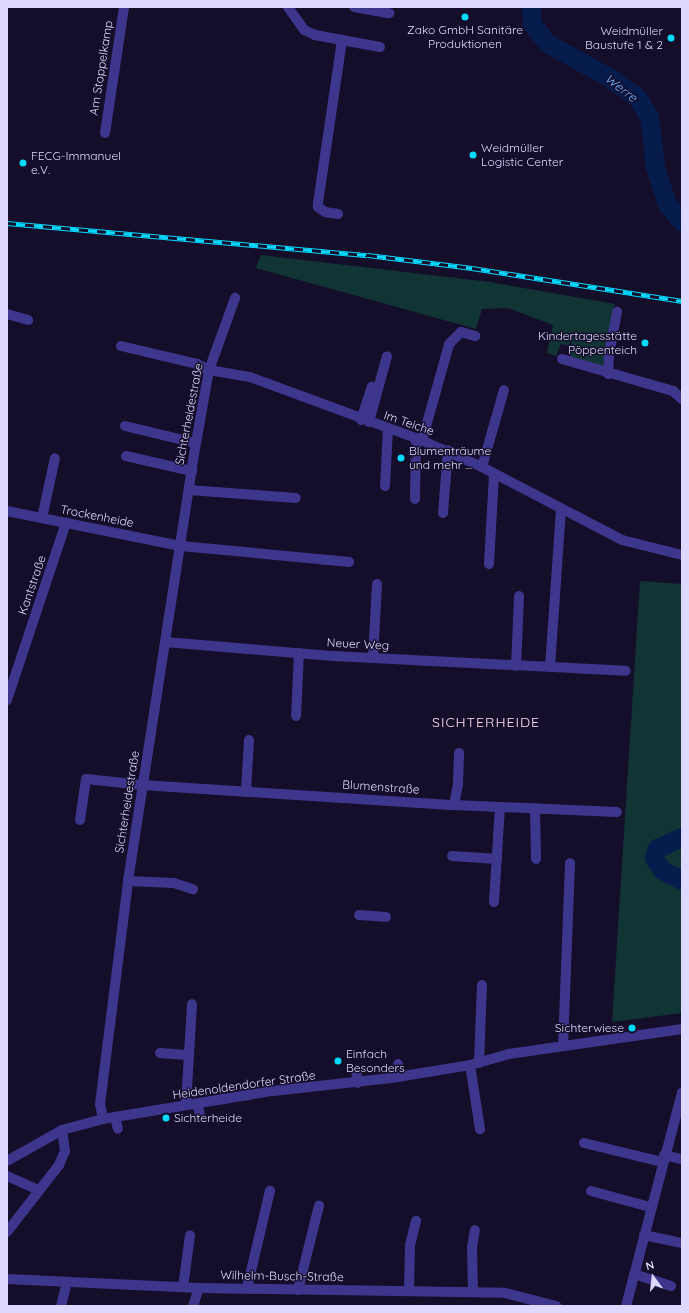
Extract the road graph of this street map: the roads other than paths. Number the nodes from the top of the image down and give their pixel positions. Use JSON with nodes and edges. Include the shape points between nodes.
{"nodes":[{"id":1,"x":124,"y":7,"type":"edge"},
{"id":2,"x":288,"y":7,"type":"edge"},
{"id":3,"x":354,"y":7,"type":"edge"},
{"id":4,"x":389,"y":13,"type":"dead end"},
{"id":5,"x":342,"y":40,"type":"junction"},
{"id":6,"x":380,"y":47,"type":"dead end"},
{"id":7,"x":105,"y":133,"type":"dead end"},
{"id":8,"x":338,"y":214,"type":"dead end"},
{"id":9,"x":235,"y":298,"type":"dead end"},
{"id":10,"x":617,"y":312,"type":"dead end"},
{"id":11,"x":7,"y":314,"type":"edge"},
{"id":12,"x":28,"y":320,"type":"dead end"},
{"id":13,"x":475,"y":336,"type":"dead end"},
{"id":14,"x":121,"y":346,"type":"dead end"},
{"id":15,"x":384,"y":355,"type":"dead end"},
{"id":16,"x":562,"y":359,"type":"dead end"},
{"id":17,"x":209,"y":370,"type":"junction"},
{"id":18,"x":608,"y":374,"type":"junction"},
{"id":19,"x":504,"y":390,"type":"dead end"},
{"id":20,"x":682,"y":399,"type":"edge"},
{"id":21,"x":365,"y":421,"type":"junction"},
{"id":22,"x":124,"y":426,"type":"dead end"},
{"id":23,"x":388,"y":429,"type":"junction"},
{"id":24,"x":419,"y":440,"type":"junction"},
{"id":25,"x":196,"y":443,"type":"junction"},
{"id":26,"x":448,"y":450,"type":"junction"},
{"id":27,"x":126,"y":456,"type":"dead end"},
{"id":28,"x":55,"y":458,"type":"dead end"},
{"id":29,"x":482,"y":467,"type":"junction"},
{"id":30,"x":192,"y":471,"type":"junction"},
{"id":31,"x":494,"y":474,"type":"junction"},
{"id":32,"x":386,"y":486,"type":"dead end"},
{"id":33,"x":189,"y":490,"type":"junction"},
{"id":34,"x":296,"y":498,"type":"dead end"},
{"id":35,"x":415,"y":499,"type":"dead end"},
{"id":36,"x":561,"y":508,"type":"junction"},
{"id":37,"x":7,"y":511,"type":"edge"},
{"id":38,"x":443,"y":513,"type":"dead end"},
{"id":39,"x":42,"y":518,"type":"junction"},
{"id":40,"x":66,"y":524,"type":"junction"},
{"id":41,"x":181,"y":546,"type":"junction"},
{"id":42,"x":682,"y":555,"type":"edge"},
{"id":43,"x":350,"y":562,"type":"dead end"},
{"id":44,"x":489,"y":564,"type":"dead end"},
{"id":45,"x":377,"y":584,"type":"dead end"},
{"id":46,"x":519,"y":596,"type":"dead end"},
{"id":47,"x":165,"y":642,"type":"junction"},
{"id":48,"x":299,"y":653,"type":"junction"},
{"id":49,"x":373,"y":658,"type":"junction"},
{"id":50,"x":516,"y":666,"type":"junction"},
{"id":51,"x":550,"y":667,"type":"junction"},
{"id":52,"x":626,"y":671,"type":"dead end"},
{"id":53,"x":7,"y":700,"type":"edge"},
{"id":54,"x":296,"y":716,"type":"dead end"},
{"id":55,"x":249,"y":740,"type":"dead end"},
{"id":56,"x":459,"y":754,"type":"dead end"},
{"id":57,"x":142,"y":785,"type":"junction"},
{"id":58,"x":246,"y":791,"type":"junction"},
{"id":59,"x":454,"y":805,"type":"junction"},
{"id":60,"x":500,"y":807,"type":"junction"},
{"id":61,"x":535,"y":808,"type":"junction"},
{"id":62,"x":617,"y":812,"type":"dead end"},
{"id":63,"x":80,"y":820,"type":"dead end"},
{"id":64,"x":452,"y":856,"type":"dead end"},
{"id":65,"x":497,"y":859,"type":"junction"},
{"id":66,"x":536,"y":859,"type":"dead end"},
{"id":67,"x":570,"y":863,"type":"dead end"},
{"id":68,"x":128,"y":881,"type":"junction"},
{"id":69,"x":193,"y":889,"type":"dead end"},
{"id":70,"x":494,"y":902,"type":"dead end"},
{"id":71,"x":359,"y":915,"type":"dead end"},
{"id":72,"x":386,"y":917,"type":"dead end"},
{"id":73,"x":482,"y":985,"type":"dead end"},
{"id":74,"x":192,"y":1004,"type":"dead end"},
{"id":75,"x":682,"y":1029,"type":"edge"},
{"id":76,"x":563,"y":1046,"type":"junction"},
{"id":77,"x":160,"y":1053,"type":"dead end"},
{"id":78,"x":188,"y":1055,"type":"junction"},
{"id":79,"x":398,"y":1064,"type":"dead end"},
{"id":80,"x":474,"y":1064,"type":"junction"},
{"id":81,"x":356,"y":1071,"type":"dead end"},
{"id":82,"x":396,"y":1080,"type":"junction"},
{"id":83,"x":358,"y":1083,"type":"junction"},
{"id":84,"x":682,"y":1092,"type":"edge"},
{"id":85,"x":197,"y":1103,"type":"junction"},
{"id":86,"x":681,"y":1104,"type":"edge"},
{"id":87,"x":186,"y":1105,"type":"junction"},
{"id":88,"x":200,"y":1115,"type":"dead end"},
{"id":89,"x":115,"y":1117,"type":"junction"},
{"id":90,"x":103,"y":1118,"type":"junction"},
{"id":91,"x":118,"y":1129,"type":"dead end"},
{"id":92,"x":480,"y":1129,"type":"dead end"},
{"id":93,"x":62,"y":1130,"type":"junction"},
{"id":94,"x":584,"y":1143,"type":"dead end"},
{"id":95,"x":663,"y":1158,"type":"junction"},
{"id":96,"x":682,"y":1159,"type":"edge"},
{"id":97,"x":7,"y":1161,"type":"edge"},
{"id":98,"x":7,"y":1176,"type":"edge"},
{"id":99,"x":39,"y":1190,"type":"junction"},
{"id":100,"x":270,"y":1191,"type":"dead end"},
{"id":101,"x":591,"y":1191,"type":"dead end"},
{"id":102,"x":319,"y":1206,"type":"dead end"},
{"id":103,"x":650,"y":1207,"type":"junction"},
{"id":104,"x":416,"y":1221,"type":"dead end"},
{"id":105,"x":267,"y":1224,"type":"dead end"},
{"id":106,"x":475,"y":1230,"type":"dead end"},
{"id":107,"x":7,"y":1232,"type":"edge"},
{"id":108,"x":644,"y":1234,"type":"junction"},
{"id":109,"x":190,"y":1235,"type":"dead end"},
{"id":110,"x":682,"y":1243,"type":"edge"},
{"id":111,"x":634,"y":1274,"type":"junction"},
{"id":112,"x":7,"y":1279,"type":"edge"},
{"id":113,"x":67,"y":1282,"type":"junction"},
{"id":114,"x":671,"y":1286,"type":"dead end"},
{"id":115,"x":183,"y":1287,"type":"junction"},
{"id":116,"x":199,"y":1288,"type":"junction"},
{"id":117,"x":249,"y":1288,"type":"junction"},
{"id":118,"x":298,"y":1290,"type":"junction"},
{"id":119,"x":409,"y":1291,"type":"junction"},
{"id":120,"x":473,"y":1292,"type":"junction"},
{"id":121,"x":61,"y":1306,"type":"edge"},
{"id":122,"x":193,"y":1306,"type":"edge"},
{"id":123,"x":556,"y":1306,"type":"edge"},
{"id":124,"x":626,"y":1306,"type":"edge"}],
"edges":[{"from":1,"to":7,"type":"street","name":"Am Stoppelkamp"},
{"from":2,"to":5,"type":"street","via":[[304,30]]},
{"from":3,"to":4,"type":"street"},
{"from":5,"to":6,"type":"street"},
{"from":5,"to":8,"type":"street","via":[[318,203],[321,210]]},
{"from":9,"to":17,"type":"street","name":"Sichterheidestraße"},
{"from":10,"to":18,"type":"street"},
{"from":11,"to":12,"type":"street"},
{"from":13,"to":24,"type":"street","via":[[461,332],[449,344]]},
{"from":14,"to":17,"type":"street","name":"Im Teiche","via":[[197,364]]},
{"from":15,"to":21,"type":"street"},
{"from":16,"to":18,"type":"street"},
{"from":17,"to":21,"type":"street","name":"Im Teiche","via":[[250,377]]},
{"from":17,"to":25,"type":"street","name":"Sichterheidestraße"},
{"from":18,"to":20,"type":"street","via":[[673,391]]},
{"from":19,"to":29,"type":"street"},
{"from":21,"to":23,"type":"street","name":"Im Teiche"},
{"from":22,"to":25,"type":"street"},
{"from":23,"to":24,"type":"street","name":"Im Teiche"},
{"from":23,"to":32,"type":"street"},
{"from":24,"to":26,"type":"street","name":"Im Teiche"},
{"from":24,"to":35,"type":"street"},
{"from":25,"to":30,"type":"street","name":"Sichterheidestraße"},
{"from":26,"to":29,"type":"street","name":"Im Teiche"},
{"from":26,"to":38,"type":"street"},
{"from":27,"to":30,"type":"street"},
{"from":28,"to":39,"type":"street"},
{"from":29,"to":31,"type":"street","name":"Im Teiche"},
{"from":30,"to":33,"type":"street","name":"Sichterheidestraße"},
{"from":31,"to":36,"type":"street","name":"Im Teiche"},
{"from":31,"to":44,"type":"street"},
{"from":33,"to":34,"type":"street"},
{"from":33,"to":41,"type":"street","name":"Sichterheidestraße"},
{"from":36,"to":42,"type":"street","name":"Im Teiche","via":[[622,540]]},
{"from":36,"to":51,"type":"street"},
{"from":37,"to":39,"type":"street","name":"Trockenheide"},
{"from":39,"to":40,"type":"street","name":"Trockenheide"},
{"from":40,"to":41,"type":"street","name":"Trockenheide"},
{"from":40,"to":53,"type":"street","name":"Kantstraße"},
{"from":41,"to":43,"type":"street","name":"Trockenheide"},
{"from":41,"to":47,"type":"street","name":"Sichterheidestraße"},
{"from":45,"to":49,"type":"street"},
{"from":46,"to":50,"type":"street"},
{"from":47,"to":48,"type":"street","name":"Neuer Weg"},
{"from":47,"to":57,"type":"street","name":"Sichterheidestraße"},
{"from":48,"to":49,"type":"street","name":"Neuer Weg"},
{"from":48,"to":54,"type":"street"},
{"from":49,"to":50,"type":"street","name":"Neuer Weg"},
{"from":50,"to":51,"type":"street","name":"Neuer Weg"},
{"from":51,"to":52,"type":"street","name":"Neuer Weg"},
{"from":55,"to":58,"type":"street"},
{"from":56,"to":59,"type":"street"},
{"from":57,"to":58,"type":"street","name":"Blumenstraße"},
{"from":57,"to":63,"type":"street","name":"Blumenstraße","via":[[86,779]]},
{"from":57,"to":68,"type":"street","name":"Sichterheidestraße"},
{"from":58,"to":59,"type":"street","name":"Blumenstraße"},
{"from":59,"to":60,"type":"street","name":"Blumenstraße"},
{"from":60,"to":61,"type":"street","name":"Blumenstraße"},
{"from":60,"to":65,"type":"street"},
{"from":61,"to":62,"type":"street","name":"Blumenstraße"},
{"from":61,"to":66,"type":"street"},
{"from":64,"to":65,"type":"street"},
{"from":65,"to":70,"type":"street"},
{"from":67,"to":76,"type":"street"},
{"from":68,"to":69,"type":"street","via":[[174,883]]},
{"from":68,"to":90,"type":"street","name":"Sichterheidestraße","via":[[100,1104]]},
{"from":71,"to":72,"type":"street"},
{"from":73,"to":80,"type":"street"},
{"from":74,"to":78,"type":"street"},
{"from":75,"to":76,"type":"street","name":"Heidenoldendorfer Straße"},
{"from":76,"to":80,"type":"street","name":"Heidenoldendorfer Straße","via":[[509,1054]]},
{"from":77,"to":78,"type":"street"},
{"from":78,"to":87,"type":"street"},
{"from":79,"to":82,"type":"street"},
{"from":80,"to":82,"type":"street","name":"Heidenoldendorfer Straße"},
{"from":80,"to":92,"type":"street"},
{"from":81,"to":83,"type":"street"},
{"from":82,"to":83,"type":"street","name":"Heidenoldendorfer Straße"},
{"from":83,"to":85,"type":"street","name":"Heidenoldendorfer Straße","via":[[308,1083],[273,1087]]},
{"from":84,"to":86,"type":"street"},
{"from":85,"to":87,"type":"street","name":"Heidenoldendorfer Straße"},
{"from":85,"to":88,"type":"street"},
{"from":86,"to":95,"type":"street"},
{"from":87,"to":89,"type":"street","name":"Heidenoldendorfer Straße"},
{"from":89,"to":90,"type":"street","name":"Heidenoldendorfer Straße"},
{"from":89,"to":91,"type":"street"},
{"from":90,"to":93,"type":"street","name":"Heidenoldendorfer Straße"},
{"from":93,"to":97,"type":"street","name":"Heidenoldendorfer Straße"},
{"from":93,"to":99,"type":"street","via":[[65,1151],[59,1165]]},
{"from":94,"to":95,"type":"street"},
{"from":95,"to":96,"type":"street"},
{"from":95,"to":103,"type":"street"},
{"from":98,"to":99,"type":"street"},
{"from":99,"to":107,"type":"street"},
{"from":100,"to":117,"type":"street"},
{"from":101,"to":103,"type":"street"},
{"from":102,"to":118,"type":"street"},
{"from":103,"to":108,"type":"street"},
{"from":104,"to":119,"type":"street","via":[[410,1245]]},
{"from":105,"to":117,"type":"street"},
{"from":106,"to":120,"type":"street","via":[[472,1248]]},
{"from":108,"to":110,"type":"street"},
{"from":108,"to":111,"type":"street"},
{"from":109,"to":115,"type":"street"},
{"from":111,"to":114,"type":"street"},
{"from":111,"to":124,"type":"street"},
{"from":112,"to":113,"type":"street","name":"Wilhelm-Busch-Straße"},
{"from":113,"to":115,"type":"street","name":"Wilhelm-Busch-Straße"},
{"from":113,"to":121,"type":"street"},
{"from":115,"to":116,"type":"street","name":"Wilhelm-Busch-Straße"},
{"from":116,"to":117,"type":"street","name":"Wilhelm-Busch-Straße"},
{"from":116,"to":122,"type":"street"},
{"from":117,"to":118,"type":"street","name":"Wilhelm-Busch-Straße"},
{"from":118,"to":119,"type":"street","name":"Wilhelm-Busch-Straße"},
{"from":119,"to":120,"type":"street","name":"Wilhelm-Busch-Straße"},
{"from":120,"to":123,"type":"street","name":"Wilhelm-Busch-Straße","via":[[505,1292]]}]}
